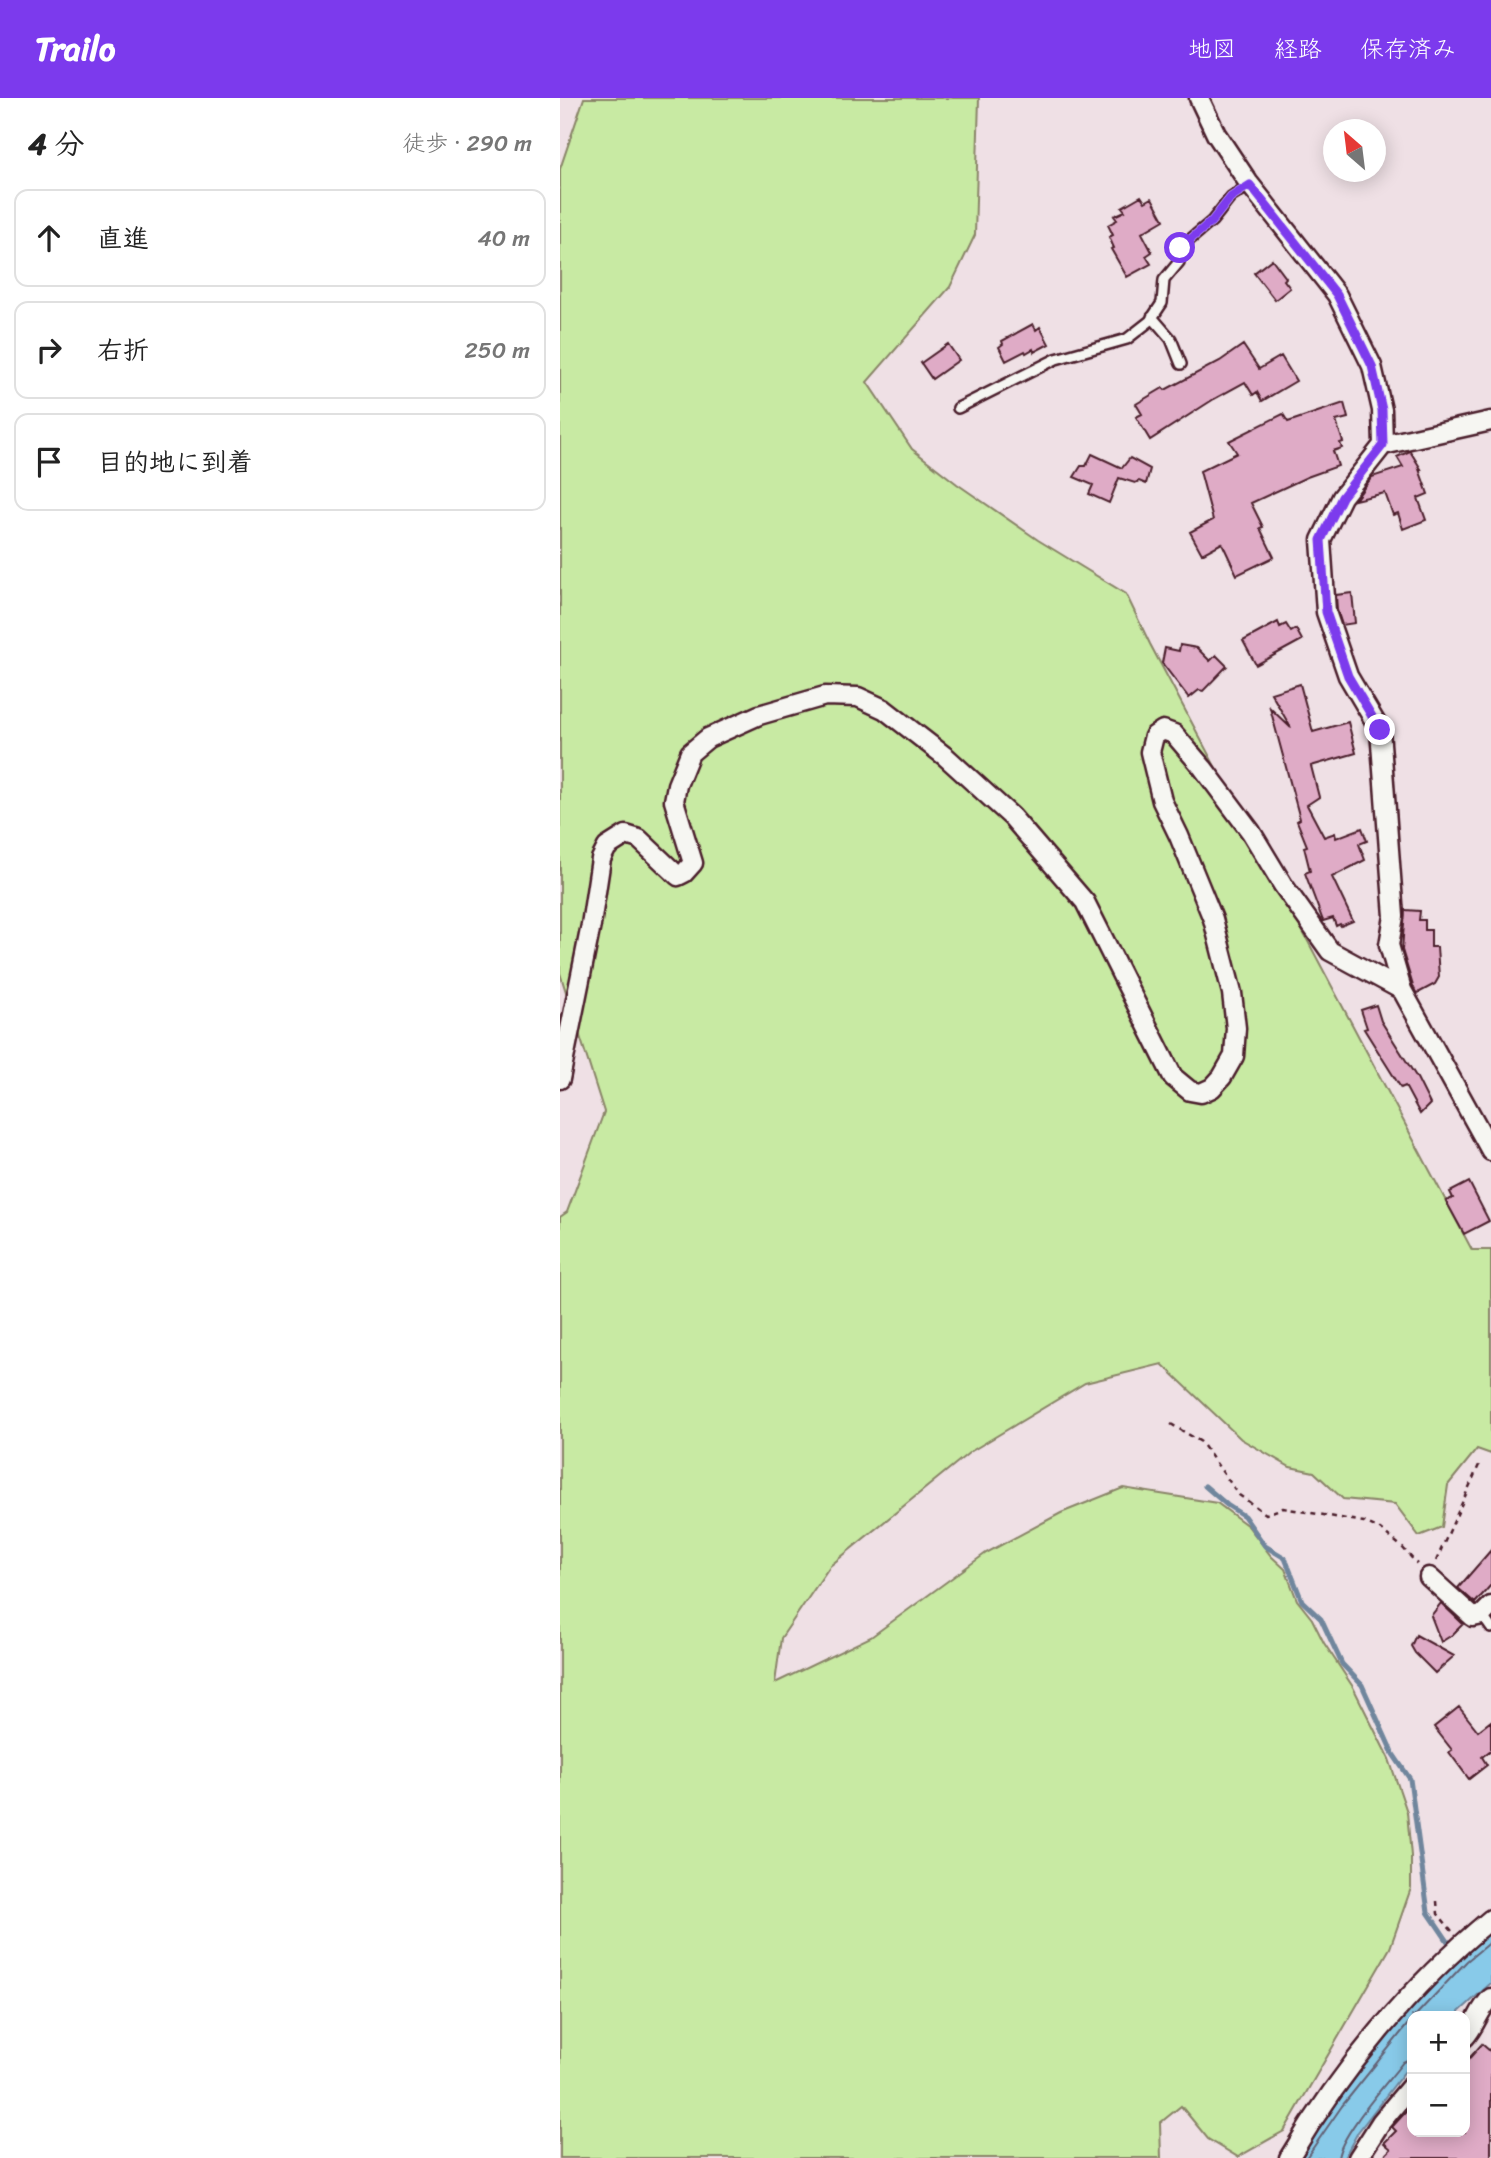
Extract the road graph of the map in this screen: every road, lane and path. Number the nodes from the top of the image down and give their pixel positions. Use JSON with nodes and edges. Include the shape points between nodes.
{"nodes":[{"id":1,"x":1199,"y":98,"type":"edge"},
{"id":2,"x":1250,"y":185,"type":"junction"},
{"id":3,"x":1152,"y":317,"type":"junction"},
{"id":4,"x":1181,"y":364,"type":"dead end"},
{"id":5,"x":958,"y":408,"type":"dead end"},
{"id":6,"x":1491,"y":421,"type":"edge"},
{"id":7,"x":1383,"y":445,"type":"junction"},
{"id":8,"x":1402,"y":990,"type":"junction"},
{"id":9,"x":560,"y":1079,"type":"edge"},
{"id":10,"x":1491,"y":1151,"type":"edge"},
{"id":11,"x":1171,"y":1424,"type":"dead end"},
{"id":12,"x":1479,"y":1465,"type":"dead end"},
{"id":13,"x":1429,"y":1577,"type":"junction"},
{"id":14,"x":1488,"y":1616,"type":"edge"},
{"id":15,"x":1437,"y":1901,"type":"dead end"},
{"id":16,"x":1491,"y":1919,"type":"edge"},
{"id":17,"x":1461,"y":1943,"type":"junction"},
{"id":18,"x":1491,"y":1998,"type":"edge"},
{"id":19,"x":1470,"y":2031,"type":"edge"},
{"id":20,"x":1407,"y":2091,"type":"edge"},
{"id":21,"x":1289,"y":2158,"type":"edge"},
{"id":22,"x":1358,"y":2158,"type":"edge"}],
"edges":[{"from":1,"to":2,"type":"street","via":[[1216,134]]},
{"from":2,"to":3,"type":"lane","via":[[1231,197],[1212,221],[1180,248],[1179,262],[1164,280],[1162,303]]},
{"from":2,"to":7,"type":"street","via":[[1337,295],[1372,366],[1382,410]]},
{"from":3,"to":4,"type":"lane","via":[[1171,339]]},
{"from":3,"to":5,"type":"lane","via":[[1127,339],[1056,359]]},
{"from":6,"to":7,"type":"street"},
{"from":7,"to":8,"type":"street","via":[[1342,497],[1321,540],[1326,612],[1348,676],[1380,730],[1394,916],[1389,945]]},
{"from":8,"to":9,"type":"street","via":[[1330,951],[1211,779],[1174,734],[1163,730],[1154,736],[1150,752],[1162,801],[1213,919],[1236,1028],[1234,1056],[1222,1077],[1201,1093],[1190,1091],[1173,1077],[1085,902],[1012,817],[884,709],[858,698],[825,695],[759,715],[708,738],[690,753],[674,801],[693,863],[684,873],[678,876],[639,839],[626,835],[607,847]]},
{"from":8,"to":10,"type":"street"},
{"from":11,"to":13,"type":"path","via":[[1201,1442],[1239,1495],[1266,1514],[1283,1508],[1364,1522],[1402,1547]]},
{"from":12,"to":13,"type":"path"},
{"from":13,"to":14,"type":"street","via":[[1473,1617]]},
{"from":15,"to":17,"type":"path","via":[[1438,1914]]},
{"from":16,"to":17,"type":"street"},
{"from":17,"to":21,"type":"street","via":[[1377,2033]]},
{"from":18,"to":19,"type":"street"},
{"from":20,"to":22,"type":"street"}]}
